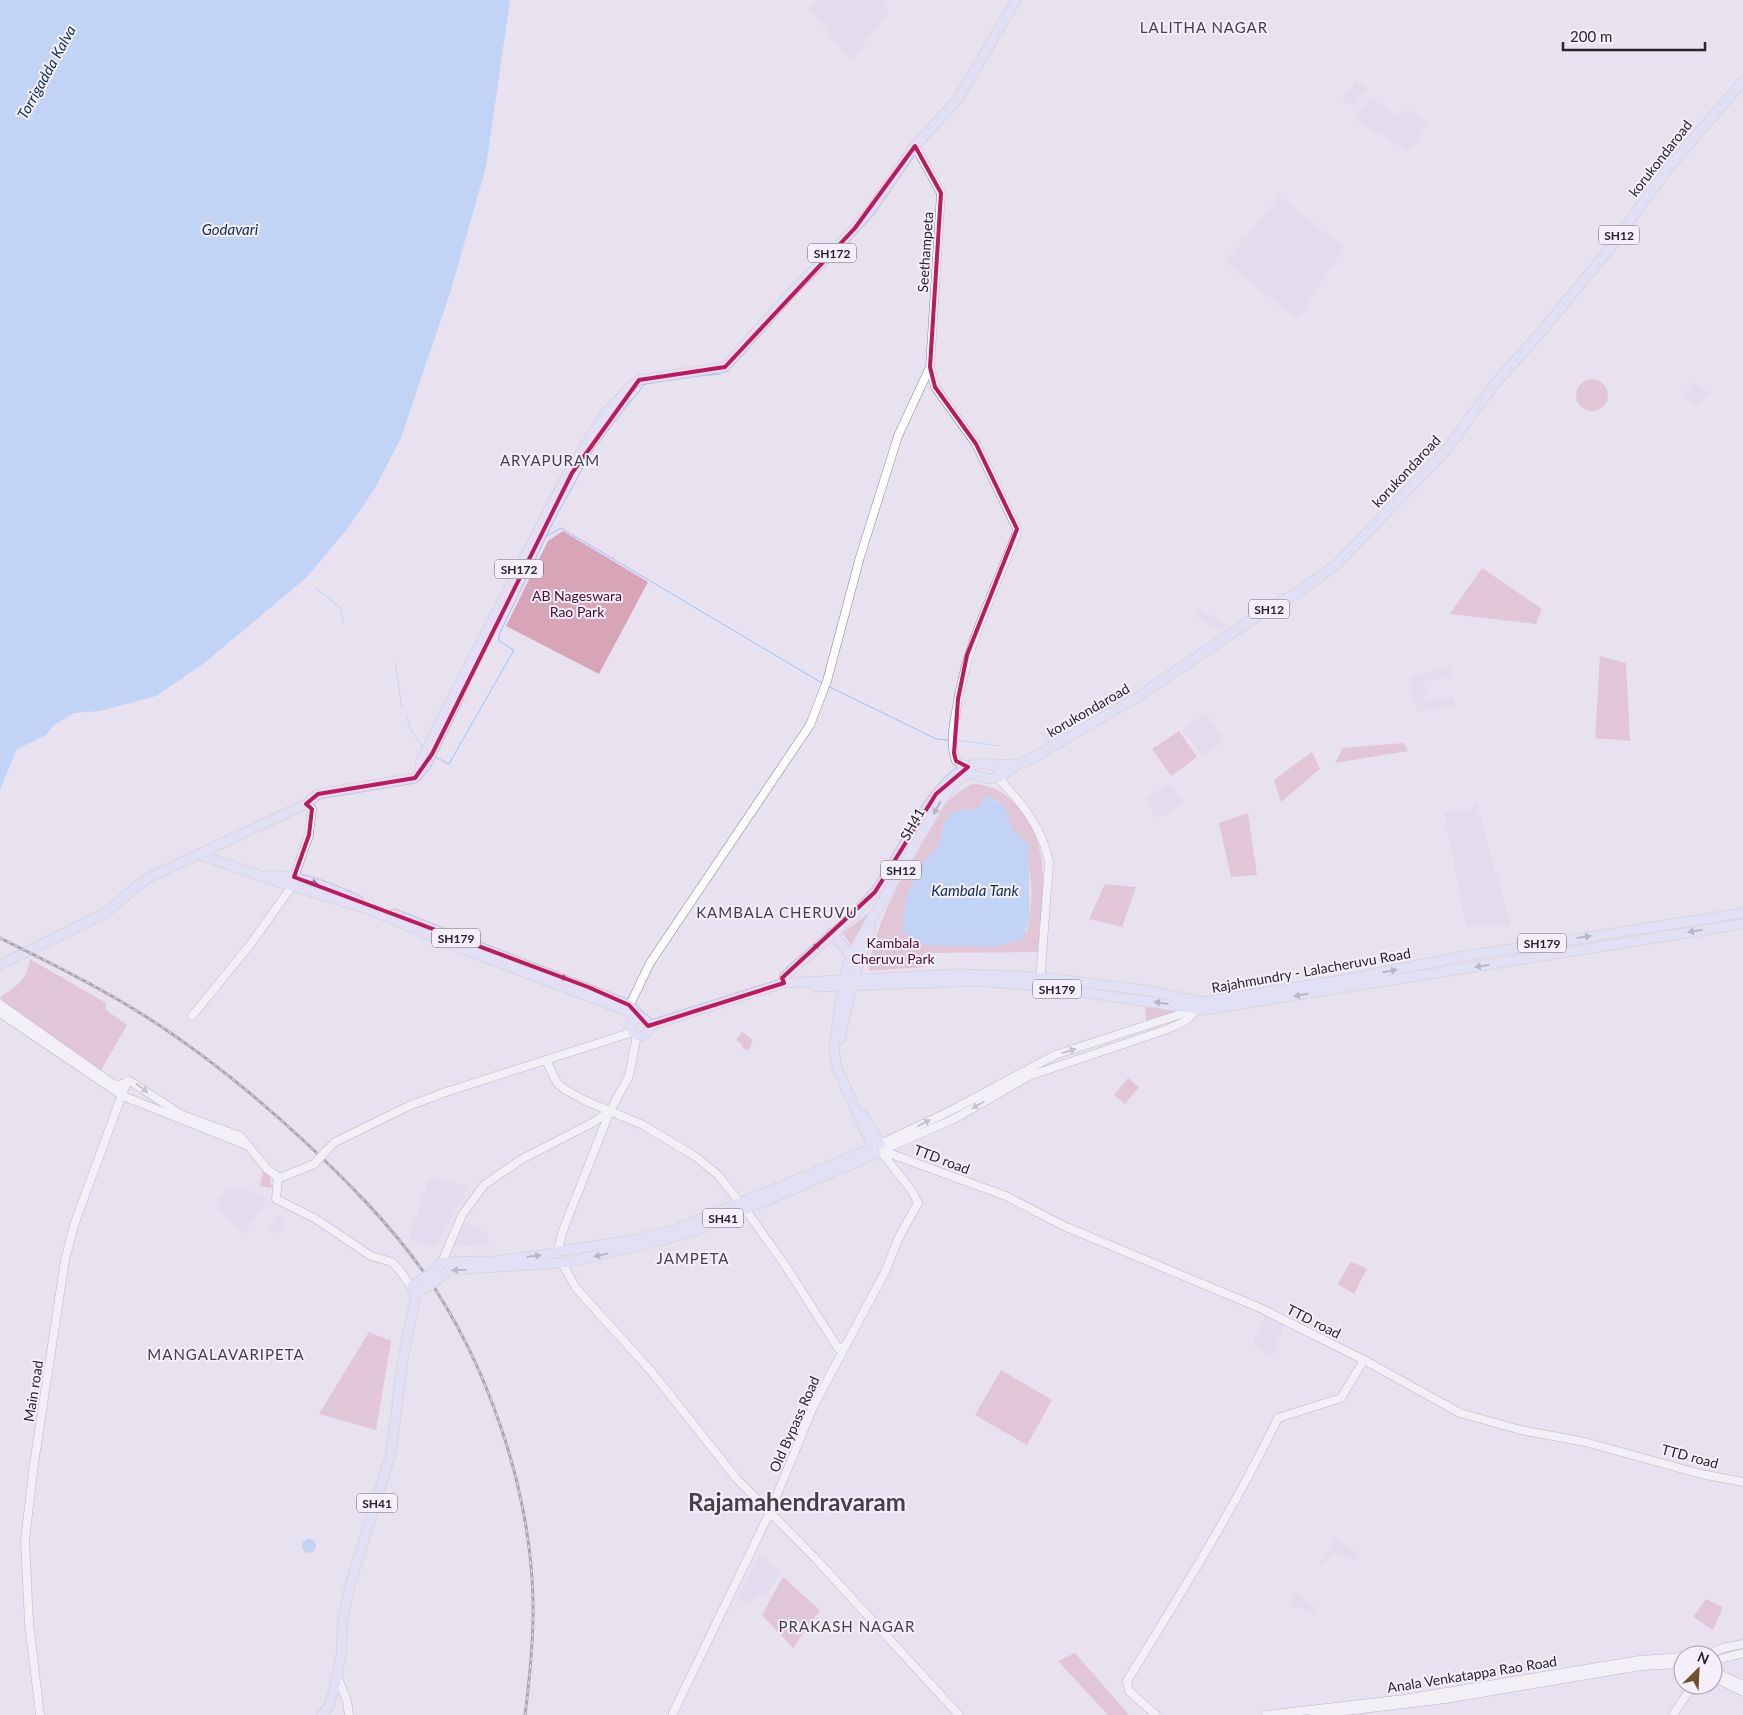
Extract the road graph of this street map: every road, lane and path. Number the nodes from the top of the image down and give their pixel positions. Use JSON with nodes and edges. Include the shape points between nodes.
{"nodes":[{"id":1,"x":1016,"y":0,"type":"edge"},
{"id":2,"x":1743,"y":81,"type":"edge"},
{"id":3,"x":915,"y":146,"type":"junction"},
{"id":4,"x":930,"y":367,"type":"junction"},
{"id":5,"x":994,"y":764,"type":"junction"},
{"id":6,"x":1018,"y":764,"type":"junction"},
{"id":7,"x":969,"y":770,"type":"junction"},
{"id":8,"x":998,"y":778,"type":"junction"},
{"id":9,"x":306,"y":804,"type":"junction"},
{"id":10,"x":200,"y":855,"type":"junction"},
{"id":11,"x":293,"y":881,"type":"junction"},
{"id":12,"x":876,"y":909,"type":"junction"},
{"id":13,"x":1743,"y":913,"type":"edge"},
{"id":14,"x":1743,"y":924,"type":"edge"},
{"id":15,"x":832,"y":933,"type":"junction"},
{"id":16,"x":851,"y":956,"type":"junction"},
{"id":17,"x":0,"y":965,"type":"edge"},
{"id":18,"x":1040,"y":982,"type":"junction"},
{"id":19,"x":784,"y":983,"type":"junction"},
{"id":20,"x":842,"y":983,"type":"junction"},
{"id":21,"x":852,"y":983,"type":"junction"},
{"id":22,"x":1104,"y":985,"type":"junction"},
{"id":23,"x":1144,"y":990,"type":"junction"},
{"id":24,"x":1104,"y":996,"type":"junction"},
{"id":25,"x":1143,"y":1000,"type":"junction"},
{"id":26,"x":0,"y":1004,"type":"edge"},
{"id":27,"x":1194,"y":1004,"type":"junction"},
{"id":28,"x":628,"y":1008,"type":"junction"},
{"id":29,"x":0,"y":1013,"type":"edge"},
{"id":30,"x":192,"y":1016,"type":"dead end"},
{"id":31,"x":644,"y":1023,"type":"junction"},
{"id":32,"x":635,"y":1034,"type":"junction"},
{"id":33,"x":1090,"y":1044,"type":"junction"},
{"id":34,"x":1094,"y":1054,"type":"junction"},
{"id":35,"x":546,"y":1060,"type":"junction"},
{"id":36,"x":127,"y":1081,"type":"junction"},
{"id":37,"x":122,"y":1096,"type":"junction"},
{"id":38,"x":610,"y":1112,"type":"junction"},
{"id":39,"x":952,"y":1115,"type":"junction"},
{"id":40,"x":246,"y":1145,"type":"junction"},
{"id":41,"x":880,"y":1150,"type":"junction"},
{"id":42,"x":278,"y":1177,"type":"junction"},
{"id":43,"x":743,"y":1206,"type":"junction"},
{"id":44,"x":705,"y":1222,"type":"junction"},
{"id":45,"x":558,"y":1252,"type":"junction"},
{"id":46,"x":562,"y":1263,"type":"junction"},
{"id":47,"x":437,"y":1267,"type":"junction"},
{"id":48,"x":416,"y":1290,"type":"junction"},
{"id":49,"x":845,"y":1348,"type":"junction"},
{"id":50,"x":1364,"y":1360,"type":"junction"},
{"id":51,"x":1743,"y":1482,"type":"edge"},
{"id":52,"x":770,"y":1512,"type":"junction"},
{"id":53,"x":1743,"y":1644,"type":"edge"},
{"id":54,"x":1723,"y":1648,"type":"edge"},
{"id":55,"x":1743,"y":1653,"type":"edge"},
{"id":56,"x":1673,"y":1658,"type":"edge"},
{"id":57,"x":1723,"y":1658,"type":"edge"},
{"id":58,"x":1673,"y":1664,"type":"edge"},
{"id":59,"x":337,"y":1676,"type":"junction"},
{"id":60,"x":1723,"y":1676,"type":"edge"},
{"id":61,"x":1723,"y":1682,"type":"edge"},
{"id":62,"x":1743,"y":1685,"type":"edge"},
{"id":63,"x":1743,"y":1692,"type":"edge"},
{"id":64,"x":1686,"y":1695,"type":"edge"},
{"id":65,"x":40,"y":1715,"type":"edge"},
{"id":66,"x":322,"y":1715,"type":"edge"},
{"id":67,"x":349,"y":1715,"type":"edge"},
{"id":68,"x":672,"y":1715,"type":"edge"},
{"id":69,"x":959,"y":1715,"type":"edge"},
{"id":70,"x":1156,"y":1715,"type":"edge"},
{"id":71,"x":1266,"y":1715,"type":"edge"},
{"id":72,"x":1313,"y":1715,"type":"edge"},
{"id":73,"x":1673,"y":1715,"type":"edge"}],
"edges":[{"from":1,"to":3,"type":"main road","number":"SH172","via":[[958,99]]},
{"from":2,"to":6,"type":"main road","name":"korukondaroad","number":"SH12","via":[[1670,166],[1607,252],[1493,386],[1448,448],[1337,564],[1136,698]]},
{"from":3,"to":4,"type":"street","name":"Seethampeta","via":[[942,193]]},
{"from":3,"to":9,"type":"main road","number":"SH172","via":[[856,228],[793,291],[725,367],[639,380],[572,473],[486,640],[432,754],[415,778],[318,794]]},
{"from":4,"to":7,"type":"street","via":[[935,387],[976,444],[1017,529],[967,655],[952,741],[956,760]]},
{"from":4,"to":28,"type":"street","via":[[898,436],[860,557],[827,681],[810,725],[666,938]]},
{"from":5,"to":6,"type":"main road","name":"korukondaroad","number":"SH12"},
{"from":5,"to":7,"type":"main road","name":"korukondaroad","number":"SH12","via":[[977,762]]},
{"from":5,"to":8,"type":"main road","via":[[1001,769]]},
{"from":6,"to":8,"type":"main road","number":"SH12"},
{"from":7,"to":8,"type":"main road","via":[[986,780]]},
{"from":7,"to":12,"type":"main road","name":"SH41","number":"SH12","one_way":true,"via":[[942,800]]},
{"from":7,"to":15,"type":"main road","via":[[955,774],[936,794],[890,872],[857,912]]},
{"from":8,"to":18,"type":"street","via":[[1026,810],[1046,844],[1049,863]]},
{"from":9,"to":10,"type":"main road","number":"SH172"},
{"from":9,"to":11,"type":"street","via":[[312,809],[309,835]]},
{"from":10,"to":11,"type":"main road","number":"SH179","via":[[263,877]]},
{"from":10,"to":17,"type":"main road","via":[[146,879],[105,913]]},
{"from":11,"to":28,"type":"main road","number":"SH179","via":[[463,949]]},
{"from":11,"to":30,"type":"street","via":[[250,945]]},
{"from":12,"to":16,"type":"main road","number":"SH12"},
{"from":12,"to":21,"type":"main road","name":"SH41","number":"SH12"},
{"from":27,"to":13,"type":"main road","name":"Rajahmundry - Lalacheruvu Road","number":"SH179","one_way":true,"via":[[1540,943]]},
{"from":14,"to":27,"type":"main road","number":"SH179","one_way":true,"via":[[1262,1002],[1204,1010]]},
{"from":15,"to":16,"type":"main road"},
{"from":19,"to":15,"type":"main road","one_way":true,"via":[[784,976]]},
{"from":16,"to":20,"type":"main road","number":"SH12"},
{"from":18,"to":21,"type":"main road","name":"Rajahmundry - Lalacheruvu Road","number":"SH179","via":[[962,977]]},
{"from":18,"to":22,"type":"main road","name":"Rajahmundry - Lalacheruvu Road","number":"SH179"},
{"from":18,"to":24,"type":"main road","number":"SH179"},
{"from":19,"to":20,"type":"main road","name":"Rajahmundry - Lalacheruvu Road","number":"SH179"},
{"from":19,"to":31,"type":"main road","name":"Rajahmundry - Lalacheruvu Road","number":"SH179"},
{"from":20,"to":21,"type":"main road","name":"Rajahmundry - Lalacheruvu Road","number":"SH179"},
{"from":20,"to":31,"type":"main road","number":"SH179","via":[[786,987]]},
{"from":20,"to":41,"type":"main road","number":"SH12","via":[[834,1056],[864,1132]]},
{"from":21,"to":41,"type":"main road","number":"SH12","via":[[840,1036],[841,1066]]},
{"from":22,"to":23,"type":"main road","name":"Rajahmundry - Lalacheruvu Road","number":"SH179"},
{"from":22,"to":24,"type":"main road"},
{"from":23,"to":25,"type":"main road"},
{"from":23,"to":27,"type":"main road","name":"Rajahmundry - Lalacheruvu Road","number":"SH179"},
{"from":24,"to":25,"type":"main road","number":"SH179"},
{"from":27,"to":25,"type":"main road","number":"SH179","one_way":true},
{"from":26,"to":36,"type":"street","via":[[113,1084]]},
{"from":27,"to":33,"type":"street","via":[[1178,1015]]},
{"from":27,"to":34,"type":"street","via":[[1184,1021]]},
{"from":28,"to":31,"type":"main road","number":"SH179"},
{"from":29,"to":37,"type":"street"},
{"from":31,"to":32,"type":"main road","name":"Rajahmundry - Lalacheruvu Road","number":"SH179","via":[[644,1034]]},
{"from":31,"to":32,"type":"main road","via":[[632,1024]]},
{"from":32,"to":35,"type":"street"},
{"from":32,"to":38,"type":"street","via":[[629,1076]]},
{"from":33,"to":34,"type":"street"},
{"from":39,"to":33,"type":"street","one_way":true,"via":[[1055,1055]]},
{"from":34,"to":39,"type":"street","one_way":true,"via":[[1029,1076]]},
{"from":35,"to":38,"type":"street","via":[[557,1083],[564,1089]]},
{"from":35,"to":42,"type":"street","bridge":true,"via":[[411,1105],[335,1142],[314,1164]]},
{"from":36,"to":37,"type":"street","name":"Main road"},
{"from":36,"to":40,"type":"street","one_way":true,"via":[[134,1082],[182,1115],[240,1136]]},
{"from":37,"to":40,"type":"street"},
{"from":37,"to":65,"type":"street","name":"Main road","via":[[64,1260],[34,1464],[25,1540],[29,1623]]},
{"from":38,"to":43,"type":"street","via":[[643,1125],[696,1157],[717,1174]]},
{"from":38,"to":45,"type":"street","via":[[562,1234]]},
{"from":38,"to":47,"type":"street","via":[[522,1159],[481,1188],[462,1216]]},
{"from":39,"to":41,"type":"street"},
{"from":40,"to":42,"type":"street"},
{"from":41,"to":43,"type":"main road","number":"SH41"},
{"from":41,"to":49,"type":"street","name":"Old Bypass Road","via":[[918,1203]]},
{"from":41,"to":50,"type":"street","name":"TTD road","via":[[1006,1196],[1064,1226],[1260,1308]]},
{"from":42,"to":48,"type":"street","via":[[276,1199],[316,1219],[371,1256],[392,1262]]},
{"from":43,"to":44,"type":"main road","number":"SH41"},
{"from":43,"to":49,"type":"street","via":[[838,1348]]},
{"from":44,"to":45,"type":"main road","number":"SH41","via":[[637,1239]]},
{"from":44,"to":46,"type":"main road","number":"SH41","one_way":true,"via":[[660,1241]]},
{"from":45,"to":46,"type":"main road","via":[[568,1256]]},
{"from":47,"to":45,"type":"main road","number":"SH41","one_way":true},
{"from":46,"to":48,"type":"main road","number":"SH41","one_way":true,"bridge":true,"via":[[449,1270]]},
{"from":46,"to":52,"type":"street","via":[[576,1288],[651,1371],[736,1478]]},
{"from":47,"to":48,"type":"main road","bridge":true},
{"from":48,"to":59,"type":"main road","number":"SH41","via":[[403,1358],[391,1453],[350,1585]]},
{"from":49,"to":52,"type":"street","name":"Old Bypass Road","via":[[813,1407]]},
{"from":50,"to":51,"type":"street","name":"TTD road","via":[[1460,1412],[1521,1430],[1584,1442]]},
{"from":50,"to":70,"type":"street","via":[[1341,1398],[1278,1418],[1253,1470],[1172,1612],[1127,1681],[1130,1691]]},
{"from":52,"to":68,"type":"street","name":"Old Bypass Road"},
{"from":52,"to":69,"type":"street"},
{"from":53,"to":54,"type":"street"},
{"from":55,"to":57,"type":"street"},
{"from":56,"to":71,"type":"street","name":"Anala Venkatappa Rao Road","via":[[1640,1660],[1412,1698]]},
{"from":58,"to":72,"type":"street","name":"Anala Venkatappa Rao Road","via":[[1641,1666],[1445,1699]]},
{"from":59,"to":66,"type":"main road","number":"SH41","via":[[329,1706]]},
{"from":59,"to":67,"type":"street"},
{"from":60,"to":62,"type":"street"},
{"from":61,"to":63,"type":"street"},
{"from":64,"to":73,"type":"street"}]}
